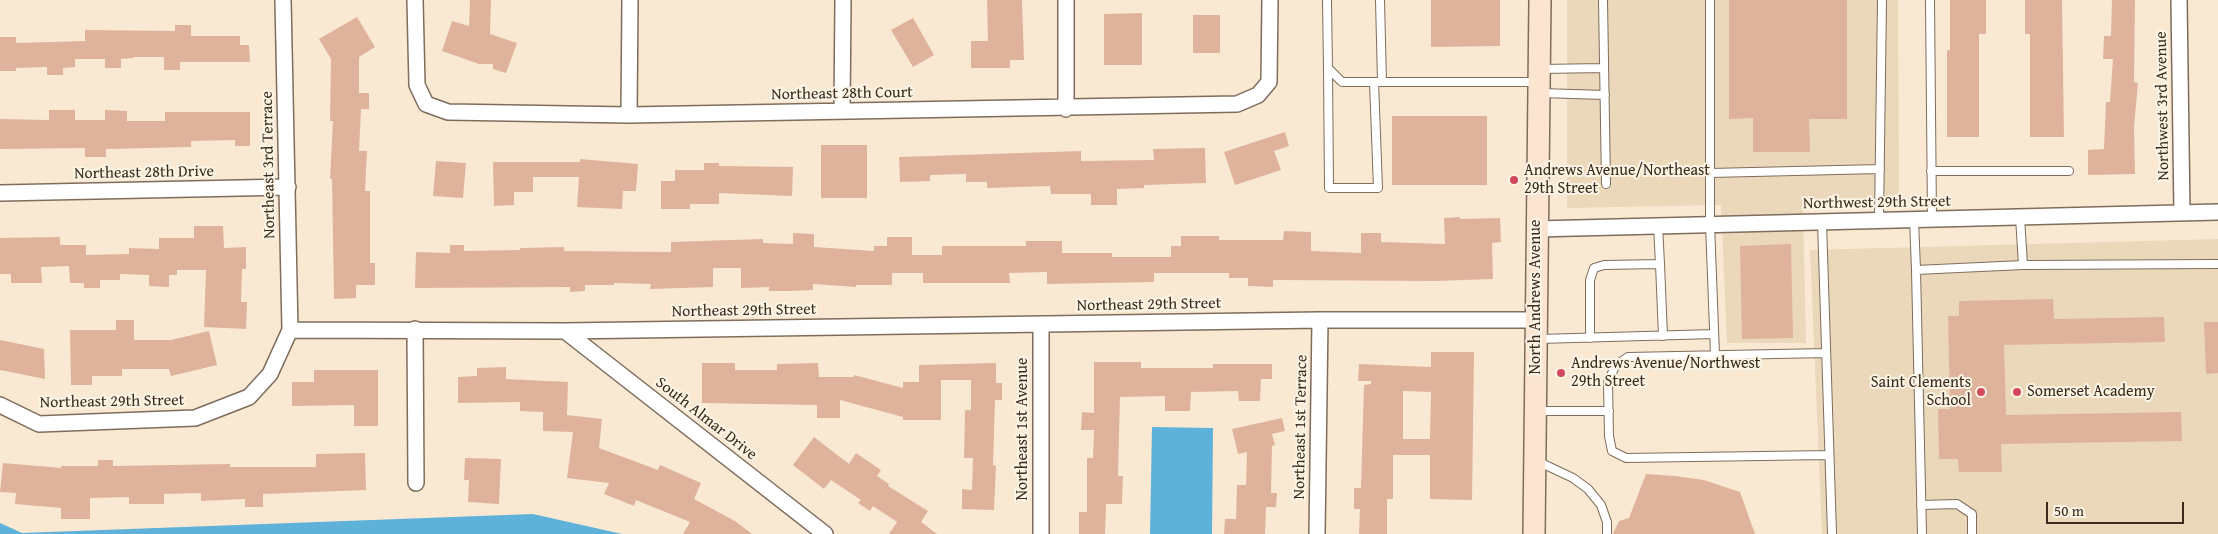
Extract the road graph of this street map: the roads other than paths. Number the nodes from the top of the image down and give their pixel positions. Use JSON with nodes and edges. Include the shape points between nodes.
{"nodes":[{"id":1,"x":282,"y":0,"type":"edge"},
{"id":2,"x":415,"y":0,"type":"edge"},
{"id":3,"x":630,"y":0,"type":"edge"},
{"id":4,"x":843,"y":0,"type":"edge"},
{"id":5,"x":1066,"y":0,"type":"edge"},
{"id":6,"x":1270,"y":0,"type":"edge"},
{"id":7,"x":1327,"y":0,"type":"edge"},
{"id":8,"x":1380,"y":0,"type":"edge"},
{"id":9,"x":1540,"y":0,"type":"edge"},
{"id":10,"x":1603,"y":0,"type":"edge"},
{"id":11,"x":1710,"y":0,"type":"edge"},
{"id":12,"x":1882,"y":0,"type":"edge"},
{"id":13,"x":1930,"y":0,"type":"edge"},
{"id":14,"x":2180,"y":0,"type":"edge"},
{"id":15,"x":1328,"y":68,"type":"junction"},
{"id":16,"x":1604,"y":68,"type":"junction"},
{"id":17,"x":1539,"y":81,"type":"junction"},
{"id":18,"x":1378,"y":82,"type":"junction"},
{"id":19,"x":1605,"y":95,"type":"junction"},
{"id":20,"x":1066,"y":109,"type":"junction"},
{"id":21,"x":842,"y":111,"type":"junction"},
{"id":22,"x":629,"y":115,"type":"junction"},
{"id":23,"x":1880,"y":169,"type":"junction"},
{"id":24,"x":1931,"y":171,"type":"junction"},
{"id":25,"x":2069,"y":171,"type":"dead end"},
{"id":26,"x":1710,"y":173,"type":"junction"},
{"id":27,"x":1606,"y":184,"type":"dead end"},
{"id":28,"x":288,"y":187,"type":"junction"},
{"id":29,"x":0,"y":193,"type":"edge"},
{"id":30,"x":2218,"y":212,"type":"edge"},
{"id":31,"x":2182,"y":213,"type":"junction"},
{"id":32,"x":2020,"y":217,"type":"junction"},
{"id":33,"x":1914,"y":219,"type":"junction"},
{"id":34,"x":1932,"y":219,"type":"junction"},
{"id":35,"x":1879,"y":220,"type":"junction"},
{"id":36,"x":1822,"y":222,"type":"junction"},
{"id":37,"x":1710,"y":224,"type":"junction"},
{"id":38,"x":1658,"y":226,"type":"junction"},
{"id":39,"x":1536,"y":229,"type":"junction"},
{"id":40,"x":1660,"y":264,"type":"junction"},
{"id":41,"x":2218,"y":264,"type":"edge"},
{"id":42,"x":2023,"y":265,"type":"junction"},
{"id":43,"x":1916,"y":270,"type":"junction"},
{"id":44,"x":1320,"y":320,"type":"junction"},
{"id":45,"x":1041,"y":324,"type":"junction"},
{"id":46,"x":415,"y":329,"type":"junction"},
{"id":47,"x":290,"y":330,"type":"junction"},
{"id":48,"x":1536,"y":330,"type":"junction"},
{"id":49,"x":565,"y":331,"type":"junction"},
{"id":50,"x":1714,"y":334,"type":"junction"},
{"id":51,"x":1663,"y":336,"type":"junction"},
{"id":52,"x":1590,"y":338,"type":"junction"},
{"id":53,"x":1826,"y":353,"type":"junction"},
{"id":54,"x":1715,"y":355,"type":"junction"},
{"id":55,"x":0,"y":405,"type":"edge"},
{"id":56,"x":1535,"y":411,"type":"junction"},
{"id":57,"x":1608,"y":411,"type":"junction"},
{"id":58,"x":1829,"y":456,"type":"junction"},
{"id":59,"x":1535,"y":460,"type":"junction"},
{"id":60,"x":416,"y":483,"type":"dead end"},
{"id":61,"x":1921,"y":505,"type":"junction"},
{"id":62,"x":825,"y":534,"type":"edge"},
{"id":63,"x":1041,"y":534,"type":"edge"},
{"id":64,"x":1317,"y":534,"type":"edge"},
{"id":65,"x":1534,"y":534,"type":"edge"},
{"id":66,"x":1607,"y":534,"type":"edge"},
{"id":67,"x":1832,"y":534,"type":"edge"},
{"id":68,"x":1922,"y":534,"type":"edge"},
{"id":69,"x":1972,"y":534,"type":"edge"}],
"edges":[{"from":1,"to":28,"type":"street","name":"Northeast 3rd Terrace"},
{"from":2,"to":22,"type":"street","name":"Northeast 28th Court","via":[[417,85],[426,104],[448,112]]},
{"from":3,"to":22,"type":"street"},
{"from":4,"to":21,"type":"street"},
{"from":5,"to":20,"type":"street"},
{"from":6,"to":20,"type":"street","name":"Northeast 28th Court","via":[[1269,82],[1258,95],[1237,104]]},
{"from":7,"to":15,"type":"lane"},
{"from":8,"to":18,"type":"lane"},
{"from":9,"to":17,"type":"main road","name":"North Andrews Avenue"},
{"from":10,"to":16,"type":"lane"},
{"from":11,"to":26,"type":"lane"},
{"from":12,"to":23,"type":"lane"},
{"from":13,"to":24,"type":"lane"},
{"from":14,"to":31,"type":"street","name":"Northwest 3rd Avenue"},
{"from":15,"to":18,"type":"lane","via":[[1342,82]]},
{"from":15,"to":18,"type":"lane","via":[[1329,188],[1378,188]]},
{"from":16,"to":17,"type":"lane"},
{"from":16,"to":19,"type":"lane"},
{"from":17,"to":18,"type":"lane"},
{"from":17,"to":19,"type":"lane"},
{"from":17,"to":39,"type":"main road","name":"North Andrews Avenue"},
{"from":19,"to":27,"type":"lane"},
{"from":20,"to":21,"type":"street","name":"Northeast 28th Court"},
{"from":21,"to":22,"type":"street","name":"Northeast 28th Court"},
{"from":23,"to":26,"type":"lane"},
{"from":23,"to":35,"type":"lane"},
{"from":24,"to":25,"type":"lane"},
{"from":24,"to":34,"type":"lane"},
{"from":26,"to":37,"type":"lane"},
{"from":28,"to":29,"type":"street","name":"Northeast 28th Drive"},
{"from":28,"to":47,"type":"street","name":"Northeast 3rd Terrace"},
{"from":30,"to":31,"type":"street","name":"Northwest 29th Street"},
{"from":31,"to":32,"type":"street","name":"Northwest 29th Street"},
{"from":32,"to":34,"type":"street","name":"Northwest 29th Street"},
{"from":32,"to":42,"type":"lane"},
{"from":33,"to":34,"type":"street","name":"Northwest 29th Street"},
{"from":33,"to":35,"type":"street","name":"Northwest 29th Street"},
{"from":33,"to":43,"type":"lane"},
{"from":35,"to":36,"type":"street","name":"Northwest 29th Street"},
{"from":36,"to":37,"type":"street","name":"Northwest 29th Street"},
{"from":36,"to":53,"type":"lane"},
{"from":37,"to":38,"type":"street","name":"Northwest 29th Street"},
{"from":37,"to":50,"type":"lane"},
{"from":38,"to":39,"type":"street","name":"Northwest 29th Street"},
{"from":38,"to":40,"type":"lane"},
{"from":39,"to":48,"type":"main road","name":"North Andrews Avenue"},
{"from":40,"to":51,"type":"lane"},
{"from":40,"to":52,"type":"lane","via":[[1594,268],[1590,280]]},
{"from":41,"to":42,"type":"lane"},
{"from":42,"to":43,"type":"lane"},
{"from":43,"to":61,"type":"lane"},
{"from":44,"to":45,"type":"street","name":"Northeast 29th Street"},
{"from":44,"to":48,"type":"street","name":"Northeast 29th Street"},
{"from":44,"to":64,"type":"street","name":"Northeast 1st Terrace"},
{"from":45,"to":49,"type":"street","name":"Northeast 29th Street"},
{"from":45,"to":63,"type":"street","name":"Northeast 1st Avenue"},
{"from":46,"to":47,"type":"street","name":"Northeast 29th Street"},
{"from":46,"to":49,"type":"street","name":"Northeast 29th Street"},
{"from":46,"to":60,"type":"street"},
{"from":47,"to":55,"type":"street","name":"Northeast 29th Street","via":[[270,374],[249,397],[195,418],[39,424]]},
{"from":48,"to":52,"type":"lane"},
{"from":48,"to":56,"type":"main road","name":"North Andrews Avenue"},
{"from":49,"to":62,"type":"street","name":"South Almar Drive"},
{"from":50,"to":51,"type":"lane"},
{"from":50,"to":54,"type":"lane"},
{"from":51,"to":52,"type":"lane"},
{"from":53,"to":54,"type":"lane"},
{"from":53,"to":58,"type":"lane"},
{"from":54,"to":57,"type":"lane","via":[[1628,357],[1614,366],[1608,383]]},
{"from":56,"to":57,"type":"lane"},
{"from":56,"to":59,"type":"main road","name":"North Andrews Avenue"},
{"from":57,"to":58,"type":"lane","via":[[1612,451],[1626,458]]},
{"from":58,"to":67,"type":"lane"},
{"from":59,"to":65,"type":"main road","name":"North Andrews Avenue"},
{"from":59,"to":66,"type":"lane","via":[[1588,489],[1601,506],[1607,522]]},
{"from":61,"to":68,"type":"lane"},
{"from":61,"to":69,"type":"lane","via":[[1957,504],[1972,514]]}]}
